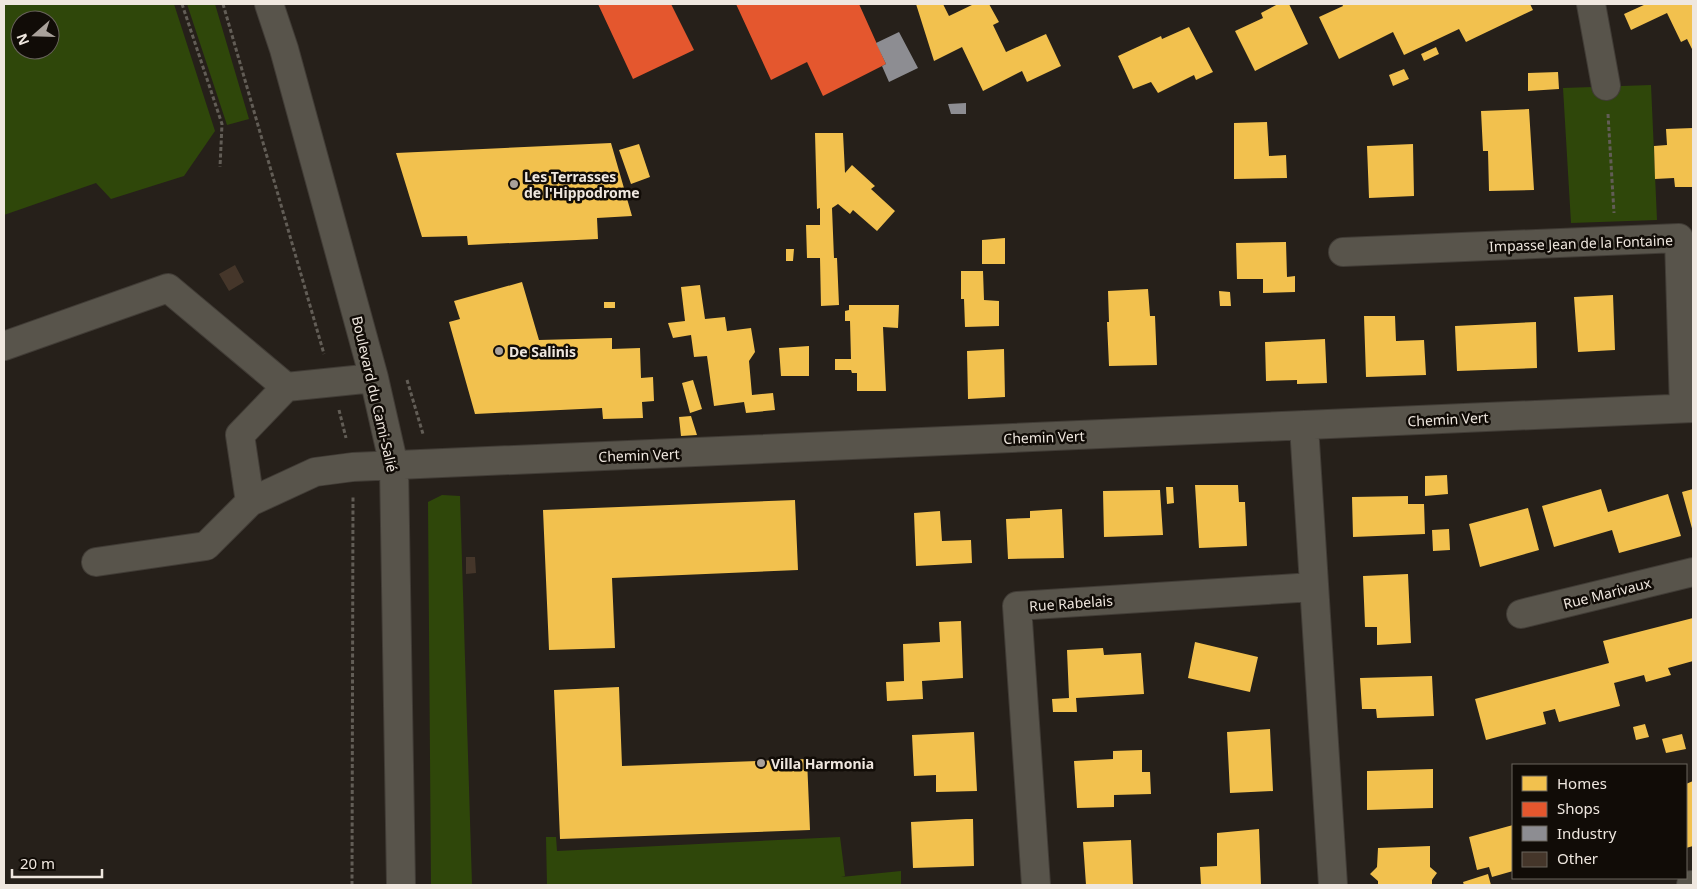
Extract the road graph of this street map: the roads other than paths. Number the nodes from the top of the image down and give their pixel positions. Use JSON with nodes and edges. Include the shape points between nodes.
{"nodes":[{"id":1,"x":269,"y":4,"type":"edge"},
{"id":2,"x":1591,"y":4,"type":"edge"},
{"id":3,"x":1606,"y":86,"type":"road end"},
{"id":4,"x":1686,"y":238,"type":"edge"},
{"id":5,"x":1344,"y":252,"type":"dead end"},
{"id":6,"x":4,"y":346,"type":"edge"},
{"id":7,"x":374,"y":378,"type":"junction"},
{"id":8,"x":286,"y":387,"type":"junction"},
{"id":9,"x":1688,"y":408,"type":"edge"},
{"id":10,"x":1304,"y":426,"type":"junction"},
{"id":11,"x":394,"y":466,"type":"junction"},
{"id":12,"x":250,"y":502,"type":"junction"},
{"id":13,"x":96,"y":562,"type":"dead end"},
{"id":14,"x":1693,"y":572,"type":"edge"},
{"id":15,"x":1313,"y":587,"type":"junction"},
{"id":16,"x":1521,"y":614,"type":"dead end"},
{"id":17,"x":401,"y":885,"type":"edge"},
{"id":18,"x":1036,"y":885,"type":"edge"},
{"id":19,"x":1333,"y":885,"type":"edge"}],
"edges":[{"from":1,"to":7,"type":"street","name":"Boulevard du Cami-Salié"},
{"from":2,"to":3,"type":"street"},
{"from":4,"to":5,"type":"street","name":"Impasse Jean de la Fontaine"},
{"from":4,"to":9,"type":"street","name":"Impasse Jean de la Fontaine"},
{"from":6,"to":8,"type":"street","via":[[168,288]]},
{"from":7,"to":8,"type":"street"},
{"from":7,"to":11,"type":"street","name":"Boulevard du Cami-Salié"},
{"from":8,"to":12,"type":"street","via":[[240,435]]},
{"from":9,"to":10,"type":"street","name":"Chemin Vert"},
{"from":10,"to":11,"type":"street","name":"Chemin Vert"},
{"from":10,"to":15,"type":"street"},
{"from":11,"to":12,"type":"street","name":"Chemin Vert","via":[[315,472]]},
{"from":11,"to":17,"type":"street","name":"Boulevard du Cami-Salié"},
{"from":12,"to":13,"type":"street","via":[[206,546]]},
{"from":14,"to":16,"type":"street","name":"Rue Marivaux"},
{"from":15,"to":18,"type":"street","name":"Rue Rabelais","via":[[1017,606]]},
{"from":15,"to":19,"type":"street"}]}
